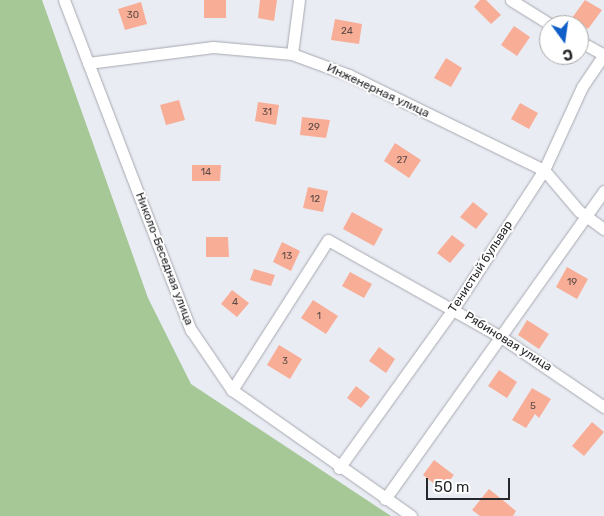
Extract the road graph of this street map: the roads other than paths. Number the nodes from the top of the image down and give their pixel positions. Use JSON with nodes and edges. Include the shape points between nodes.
{"nodes":[{"id":1,"x":64,"y":0,"type":"edge"},
{"id":2,"x":300,"y":0,"type":"edge"},
{"id":3,"x":511,"y":0,"type":"edge"},
{"id":4,"x":539,"y":18,"type":"edge"},
{"id":5,"x":589,"y":46,"type":"edge"},
{"id":6,"x":292,"y":54,"type":"junction"},
{"id":7,"x":604,"y":54,"type":"edge"},
{"id":8,"x":88,"y":63,"type":"junction"},
{"id":9,"x":544,"y":170,"type":"junction"},
{"id":10,"x":604,"y":191,"type":"edge"},
{"id":11,"x":586,"y":216,"type":"junction"},
{"id":12,"x":604,"y":230,"type":"edge"},
{"id":13,"x":454,"y":308,"type":"junction"},
{"id":14,"x":501,"y":336,"type":"junction"},
{"id":15,"x":232,"y":390,"type":"junction"},
{"id":16,"x":604,"y":406,"type":"edge"},
{"id":17,"x":339,"y":468,"type":"junction"},
{"id":18,"x":385,"y":499,"type":"junction"},
{"id":19,"x":411,"y":516,"type":"edge"}],
"edges":[{"from":1,"to":8,"type":"street","name":"Николо-Беседная улица"},
{"from":2,"to":6,"type":"street"},
{"from":3,"to":4,"type":"street"},
{"from":5,"to":7,"type":"street"},
{"from":6,"to":8,"type":"street","name":"Инженерная улица","via":[[213,47]]},
{"from":6,"to":9,"type":"street","name":"Инженерная улица","via":[[349,75]]},
{"from":7,"to":9,"type":"street","name":"Тенистый бульвар","via":[[582,87]]},
{"from":8,"to":15,"type":"street","name":"Николо-Беседная улица","via":[[191,330]]},
{"from":9,"to":11,"type":"street","name":"Инженерная улица"},
{"from":9,"to":13,"type":"street","name":"Тенистый бульвар"},
{"from":10,"to":11,"type":"street"},
{"from":11,"to":12,"type":"street","name":"Инженерная улица"},
{"from":11,"to":14,"type":"street"},
{"from":13,"to":14,"type":"street","name":"Рябиновая улица"},
{"from":13,"to":15,"type":"street","name":"Рябиновая улица","via":[[328,240]]},
{"from":13,"to":17,"type":"street","name":"Тенистый бульвар"},
{"from":14,"to":16,"type":"street","name":"Рябиновая улица"},
{"from":14,"to":18,"type":"street"},
{"from":15,"to":17,"type":"street","name":"Николо-Беседная улица"},
{"from":17,"to":18,"type":"street","name":"Николо-Беседная улица"},
{"from":18,"to":19,"type":"street","name":"Николо-Беседная улица"}]}
